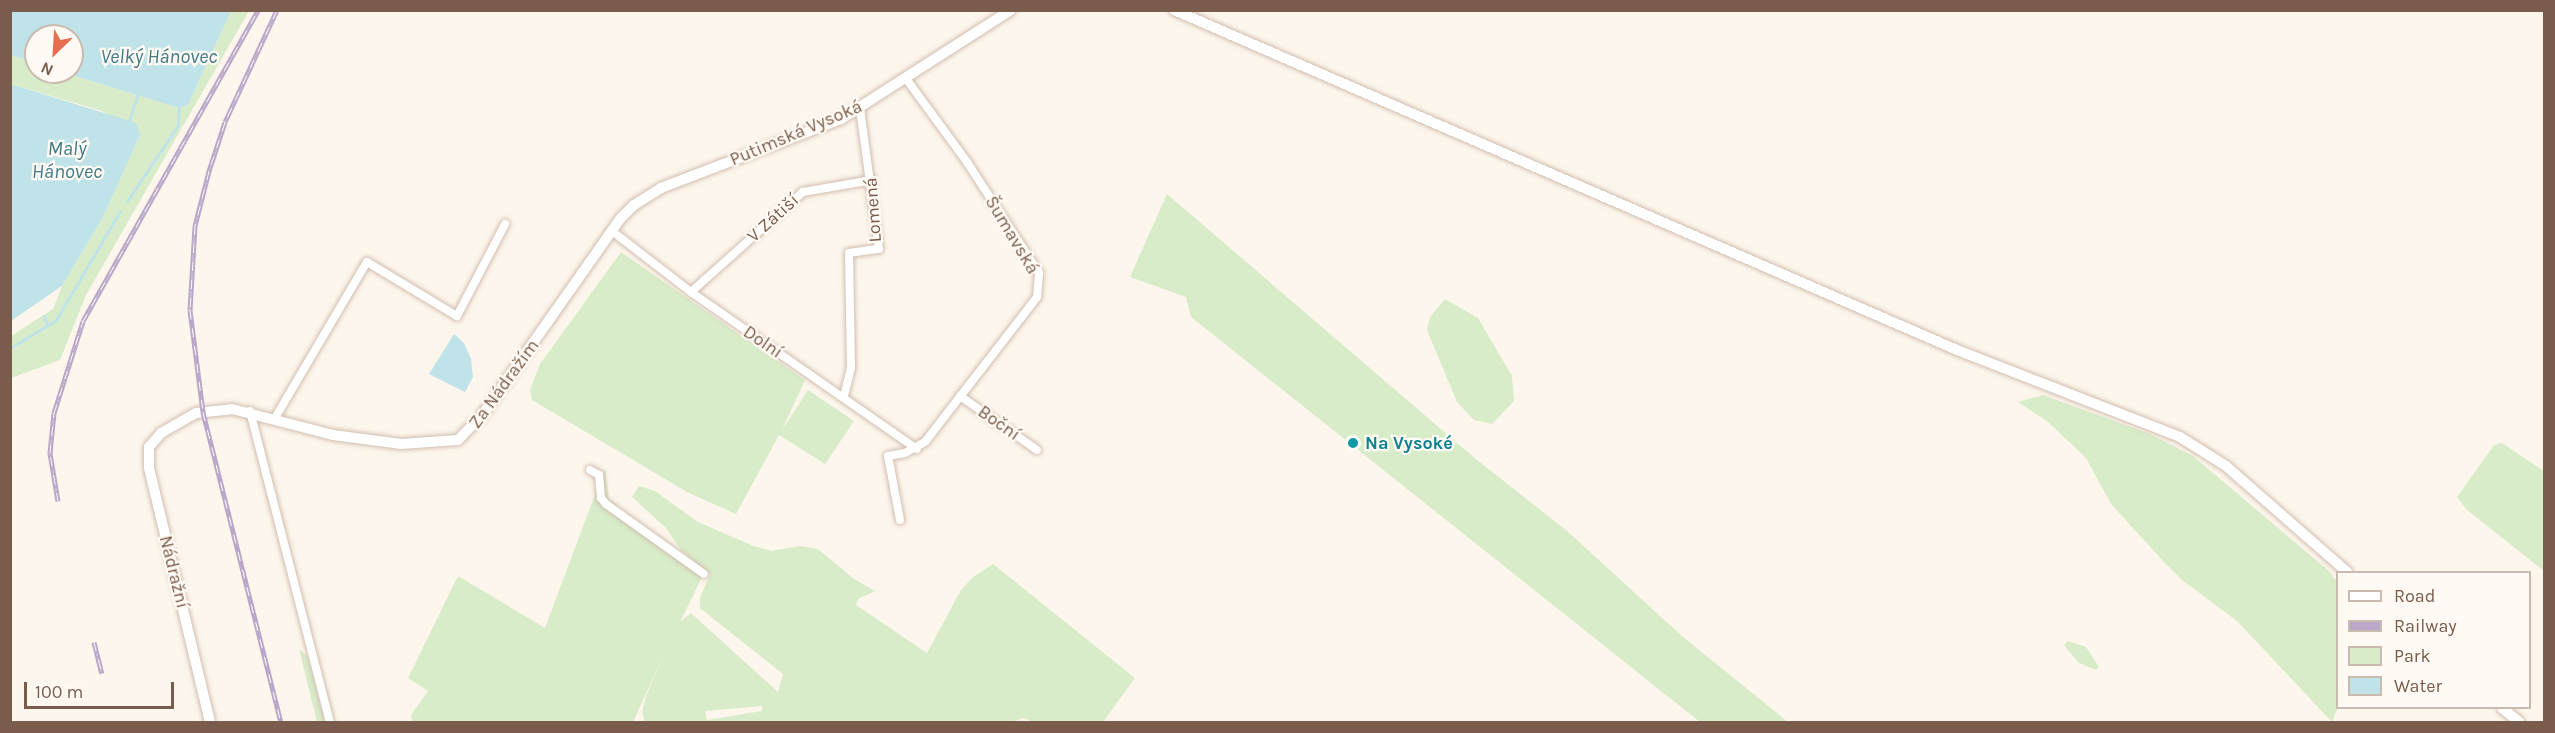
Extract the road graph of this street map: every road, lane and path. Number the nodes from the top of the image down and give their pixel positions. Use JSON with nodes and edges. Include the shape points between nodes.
{"nodes":[{"id":1,"x":1011,"y":10,"type":"edge"},
{"id":2,"x":1174,"y":10,"type":"edge"},
{"id":3,"x":907,"y":80,"type":"junction"},
{"id":4,"x":860,"y":108,"type":"junction"},
{"id":5,"x":872,"y":180,"type":"junction"},
{"id":6,"x":505,"y":224,"type":"dead end"},
{"id":7,"x":612,"y":231,"type":"junction"},
{"id":8,"x":691,"y":292,"type":"junction"},
{"id":9,"x":844,"y":396,"type":"junction"},
{"id":10,"x":960,"y":396,"type":"junction"},
{"id":11,"x":250,"y":411,"type":"junction"},
{"id":12,"x":275,"y":418,"type":"junction"},
{"id":13,"x":166,"y":428,"type":"joint"},
{"id":14,"x":917,"y":449,"type":"junction"},
{"id":15,"x":1037,"y":450,"type":"dead end"},
{"id":16,"x":590,"y":470,"type":"dead end"},
{"id":17,"x":900,"y":520,"type":"dead end"},
{"id":18,"x":2345,"y":571,"type":"edge"},
{"id":19,"x":704,"y":574,"type":"dead end"},
{"id":20,"x":2503,"y":709,"type":"edge"},
{"id":21,"x":210,"y":723,"type":"edge"},
{"id":22,"x":330,"y":723,"type":"edge"},
{"id":23,"x":2519,"y":723,"type":"edge"}],
"edges":[{"from":1,"to":3,"type":"main road","name":"Putimská Vysoká"},
{"from":2,"to":18,"type":"main road","via":[[1946,346],[2180,437],[2226,466]]},
{"from":3,"to":4,"type":"main road","name":"Putimská Vysoká"},
{"from":3,"to":10,"type":"street","name":"Šumavská","via":[[967,162],[1039,273],[1037,297]]},
{"from":4,"to":5,"type":"street","name":"Lomená"},
{"from":4,"to":7,"type":"main road","name":"Putimská Vysoká","via":[[661,188],[628,210]]},
{"from":5,"to":8,"type":"street","name":"V Zátiší","via":[[803,192]]},
{"from":5,"to":9,"type":"street","name":"Lomená","via":[[879,249],[849,253],[851,368]]},
{"from":6,"to":12,"type":"street","via":[[457,316],[367,262]]},
{"from":7,"to":8,"type":"street","name":"Dolní"},
{"from":7,"to":12,"type":"main road","name":"Za Nádražím","via":[[467,435],[448,442],[401,444],[333,435]]},
{"from":8,"to":9,"type":"street","name":"Dolní"},
{"from":9,"to":14,"type":"street","name":"Dolní"},
{"from":10,"to":14,"type":"street","name":"Šumavská"},
{"from":10,"to":15,"type":"street","name":"Boční"},
{"from":11,"to":12,"type":"main road","name":"Za Nádražím"},
{"from":11,"to":13,"type":"main road","name":"Za Nádražím","via":[[196,413]]},
{"from":11,"to":22,"type":"street"},
{"from":13,"to":21,"type":"main road","name":"Nádražní","via":[[152,442],[149,468]]},
{"from":14,"to":17,"type":"street","via":[[888,456]]},
{"from":16,"to":19,"type":"street","via":[[601,479],[601,498],[606,504]]},
{"from":20,"to":23,"type":"main road"}]}
